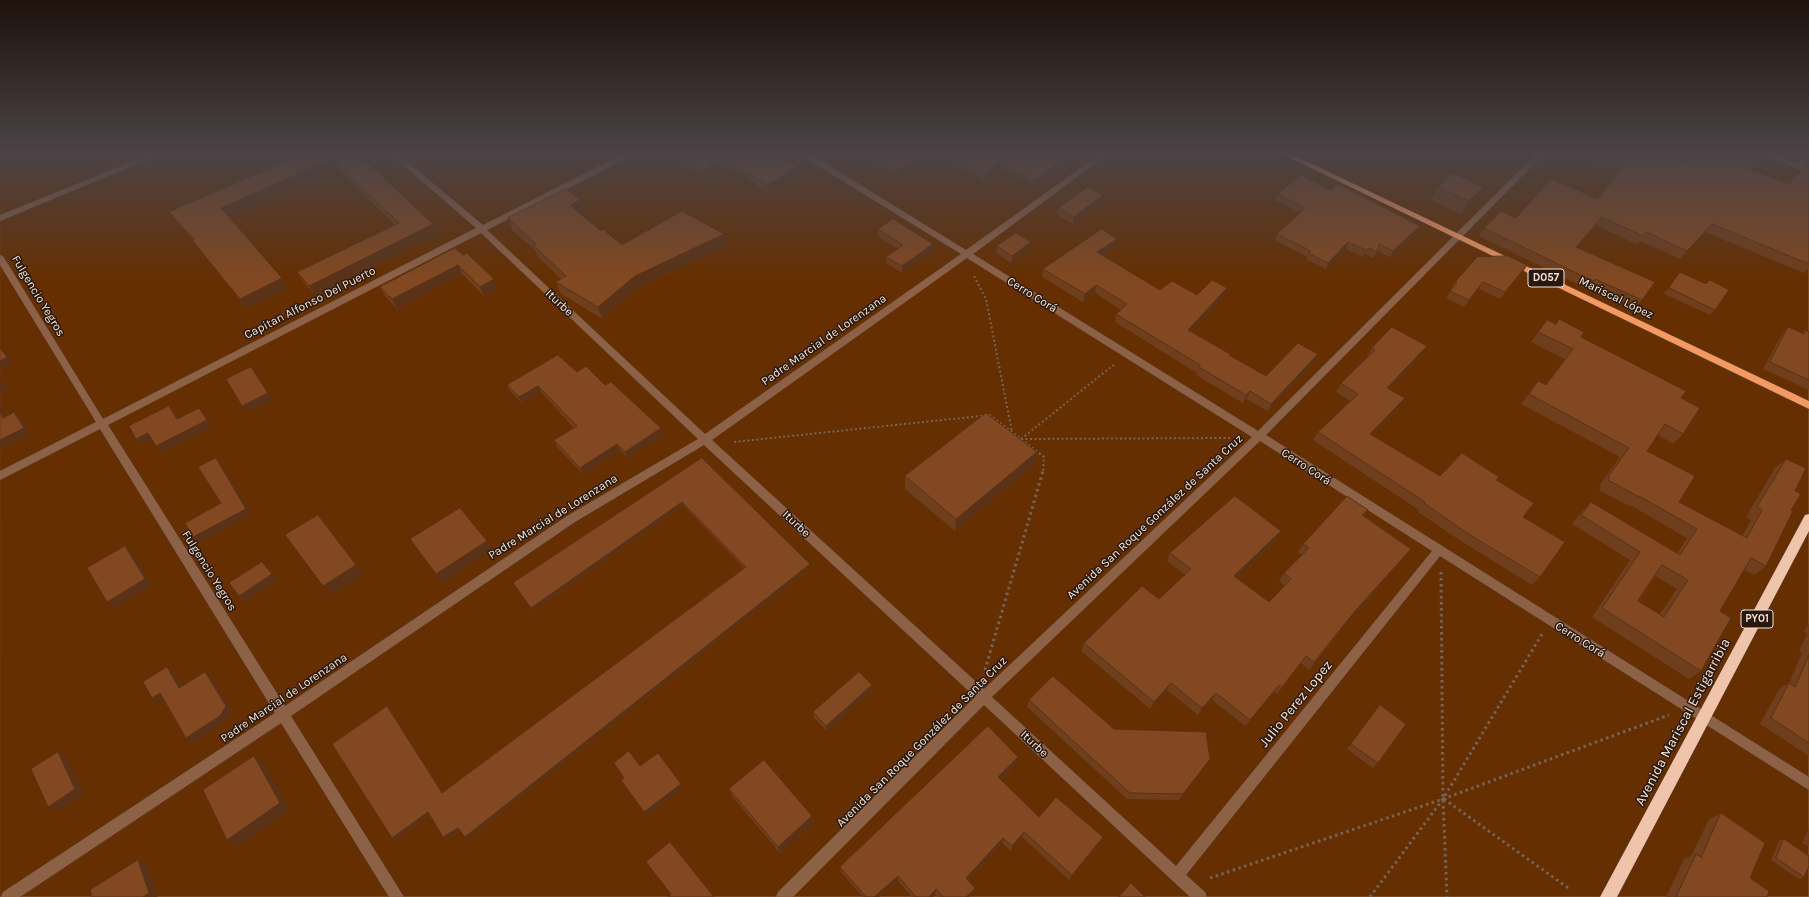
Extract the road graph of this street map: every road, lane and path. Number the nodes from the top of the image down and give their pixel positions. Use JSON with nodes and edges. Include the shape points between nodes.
{"nodes":[{"id":1,"x":59,"y":194,"type":"edge"},
{"id":2,"x":441,"y":194,"type":"edge"},
{"id":3,"x":550,"y":194,"type":"edge"},
{"id":4,"x":870,"y":194,"type":"edge"},
{"id":5,"x":1050,"y":194,"type":"edge"},
{"id":6,"x":1369,"y":194,"type":"edge"},
{"id":7,"x":1501,"y":194,"type":"edge"},
{"id":8,"x":0,"y":218,"type":"edge"},
{"id":9,"x":482,"y":229,"type":"junction"},
{"id":10,"x":1458,"y":237,"type":"junction"},
{"id":11,"x":967,"y":254,"type":"junction"},
{"id":12,"x":0,"y":258,"type":"edge"},
{"id":13,"x":974,"y":276,"type":"dead end"},
{"id":14,"x":1125,"y":353,"type":"junction"},
{"id":15,"x":1809,"y":405,"type":"edge"},
{"id":16,"x":101,"y":424,"type":"junction"},
{"id":17,"x":1012,"y":432,"type":"junction"},
{"id":18,"x":1259,"y":436,"type":"junction"},
{"id":19,"x":1232,"y":438,"type":"dead end"},
{"id":20,"x":1021,"y":439,"type":"junction"},
{"id":21,"x":705,"y":440,"type":"junction"},
{"id":22,"x":734,"y":442,"type":"dead end"},
{"id":23,"x":0,"y":476,"type":"edge"},
{"id":24,"x":1809,"y":519,"type":"edge"},
{"id":25,"x":1438,"y":551,"type":"junction"},
{"id":26,"x":1441,"y":572,"type":"dead end"},
{"id":27,"x":1542,"y":634,"type":"dead end"},
{"id":28,"x":985,"y":670,"type":"dead end"},
{"id":29,"x":983,"y":698,"type":"junction"},
{"id":30,"x":284,"y":714,"type":"junction"},
{"id":31,"x":1669,"y":715,"type":"dead end"},
{"id":32,"x":1704,"y":719,"type":"junction"},
{"id":33,"x":1809,"y":784,"type":"edge"},
{"id":34,"x":1443,"y":799,"type":"junction"},
{"id":35,"x":1177,"y":875,"type":"junction"},
{"id":36,"x":1210,"y":878,"type":"dead end"},
{"id":37,"x":1572,"y":890,"type":"dead end"},
{"id":38,"x":8,"y":897,"type":"edge"},
{"id":39,"x":397,"y":897,"type":"edge"},
{"id":40,"x":783,"y":897,"type":"edge"},
{"id":41,"x":1200,"y":897,"type":"edge"},
{"id":42,"x":1370,"y":897,"type":"edge"},
{"id":43,"x":1447,"y":897,"type":"edge"},
{"id":44,"x":1608,"y":897,"type":"edge"}],
"edges":[{"from":1,"to":8,"type":"street"},
{"from":2,"to":9,"type":"street","name":"Iturbe"},
{"from":3,"to":9,"type":"street","name":"Capitan Alfonso Del Puerto"},
{"from":4,"to":11,"type":"street","name":"Cerro Corá"},
{"from":5,"to":11,"type":"street","name":"Padre Marcial de Lorenzana"},
{"from":6,"to":10,"type":"main road","name":"Mariscal López","number":"D057"},
{"from":7,"to":10,"type":"street","name":"Avenida San Roque González de Santa Cruz"},
{"from":9,"to":16,"type":"street","name":"Capitan Alfonso Del Puerto"},
{"from":9,"to":21,"type":"street","name":"Iturbe"},
{"from":10,"to":15,"type":"main road","name":"Mariscal López","number":"D057"},
{"from":10,"to":18,"type":"street","name":"Avenida San Roque González de Santa Cruz"},
{"from":11,"to":14,"type":"street","name":"Cerro Corá"},
{"from":11,"to":21,"type":"street","name":"Padre Marcial de Lorenzana"},
{"from":12,"to":16,"type":"street","name":"Fulgencio Yegros"},
{"from":13,"to":17,"type":"path","via":[[986,299]]},
{"from":14,"to":18,"type":"street","name":"Cerro Corá"},
{"from":14,"to":20,"type":"path"},
{"from":16,"to":23,"type":"street","name":"Capitan Alfonso Del Puerto"},
{"from":16,"to":30,"type":"street","name":"Fulgencio Yegros"},
{"from":17,"to":20,"type":"path"},
{"from":17,"to":22,"type":"path","via":[[990,415]]},
{"from":18,"to":25,"type":"street","name":"Cerro Corá"},
{"from":18,"to":29,"type":"street","name":"Avenida San Roque González de Santa Cruz"},
{"from":19,"to":20,"type":"path"},
{"from":20,"to":28,"type":"path","via":[[1044,457],[1043,473]]},
{"from":21,"to":29,"type":"street","name":"Iturbe"},
{"from":21,"to":30,"type":"street","name":"Padre Marcial de Lorenzana","via":[[571,519]]},
{"from":24,"to":32,"type":"highway","name":"Avenida Mariscal Estigarribia","number":"PY01"},
{"from":25,"to":32,"type":"street","name":"Cerro Corá"},
{"from":25,"to":35,"type":"street","name":"Julio Perez Lopez"},
{"from":26,"to":34,"type":"path"},
{"from":27,"to":34,"type":"path"},
{"from":29,"to":35,"type":"street","name":"Iturbe"},
{"from":29,"to":40,"type":"street","name":"Avenida San Roque González de Santa Cruz"},
{"from":30,"to":38,"type":"street","name":"Padre Marcial de Lorenzana"},
{"from":30,"to":39,"type":"street","name":"Fulgencio Yegros"},
{"from":31,"to":34,"type":"path"},
{"from":32,"to":33,"type":"street","name":"Cerro Corá"},
{"from":32,"to":44,"type":"highway","name":"Avenida Mariscal Estigarribia","number":"PY01"},
{"from":34,"to":36,"type":"path"},
{"from":34,"to":37,"type":"path"},
{"from":34,"to":42,"type":"path"},
{"from":34,"to":43,"type":"path"},
{"from":35,"to":41,"type":"street","name":"Iturbe"}]}
